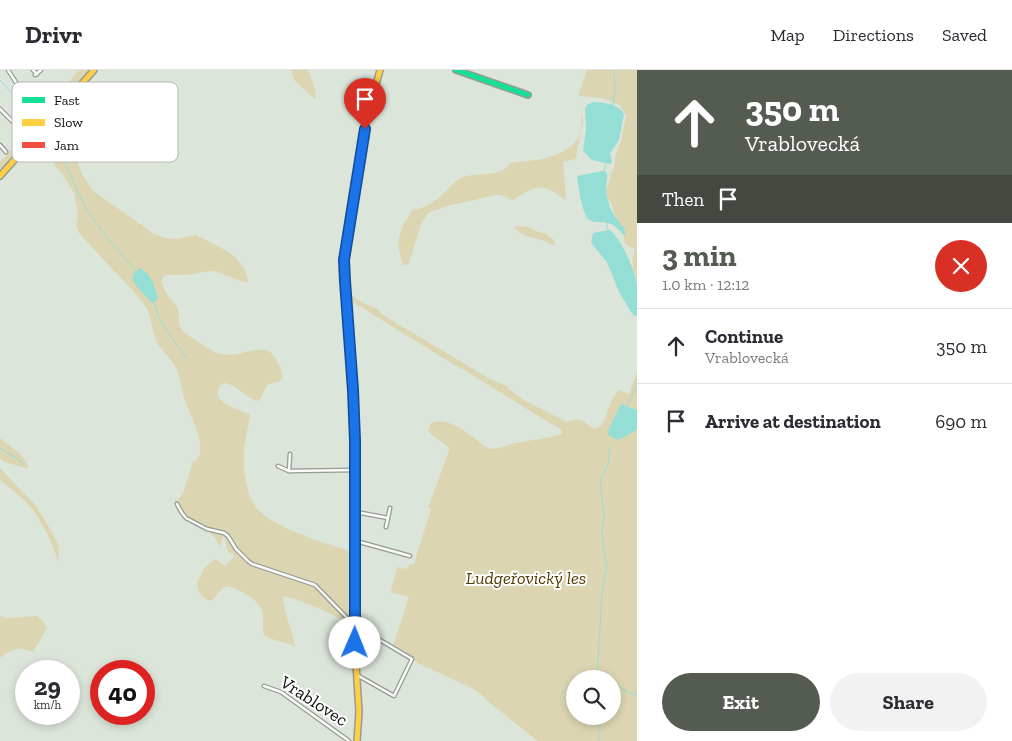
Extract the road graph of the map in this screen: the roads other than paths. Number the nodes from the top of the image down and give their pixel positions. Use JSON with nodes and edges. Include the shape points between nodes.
{"nodes":[{"id":1,"x":8,"y":70,"type":"edge"},
{"id":2,"x":33,"y":70,"type":"edge"},
{"id":3,"x":41,"y":70,"type":"edge"},
{"id":4,"x":94,"y":70,"type":"edge"},
{"id":5,"x":380,"y":70,"type":"edge"},
{"id":6,"x":456,"y":70,"type":"edge"},
{"id":7,"x":15,"y":82,"type":"edge"},
{"id":8,"x":83,"y":82,"type":"edge"},
{"id":9,"x":528,"y":95,"type":"dead end"},
{"id":10,"x":0,"y":109,"type":"edge"},
{"id":11,"x":4,"y":112,"type":"junction"},
{"id":12,"x":0,"y":116,"type":"edge"},
{"id":13,"x":12,"y":121,"type":"edge"},
{"id":14,"x":0,"y":145,"type":"edge"},
{"id":15,"x":6,"y":152,"type":"dead end"},
{"id":16,"x":12,"y":162,"type":"edge"},
{"id":17,"x":0,"y":176,"type":"edge"},
{"id":18,"x":290,"y":454,"type":"dead end"},
{"id":19,"x":278,"y":466,"type":"dead end"},
{"id":20,"x":356,"y":470,"type":"junction"},
{"id":21,"x":289,"y":471,"type":"junction"},
{"id":22,"x":177,"y":504,"type":"dead end"},
{"id":23,"x":390,"y":508,"type":"dead end"},
{"id":24,"x":356,"y":512,"type":"junction"},
{"id":25,"x":388,"y":518,"type":"junction"},
{"id":26,"x":386,"y":527,"type":"dead end"},
{"id":27,"x":356,"y":541,"type":"junction"},
{"id":28,"x":410,"y":556,"type":"dead end"},
{"id":29,"x":356,"y":625,"type":"junction"},
{"id":30,"x":357,"y":675,"type":"junction"},
{"id":31,"x":264,"y":686,"type":"dead end"},
{"id":32,"x":349,"y":741,"type":"edge"},
{"id":33,"x":357,"y":741,"type":"edge"}],
"edges":[{"from":1,"to":7,"type":"street"},
{"from":2,"to":3,"type":"street","via":[[36,75]]},
{"from":4,"to":8,"type":"street"},
{"from":5,"to":20,"type":"street","name":"Vrablovec","via":[[366,121],[345,257]]},
{"from":6,"to":9,"type":"street"},
{"from":10,"to":11,"type":"street"},
{"from":11,"to":12,"type":"street"},
{"from":11,"to":13,"type":"street"},
{"from":14,"to":15,"type":"street"},
{"from":16,"to":17,"type":"street"},
{"from":18,"to":21,"type":"street"},
{"from":19,"to":21,"type":"street"},
{"from":20,"to":21,"type":"street"},
{"from":20,"to":24,"type":"street","name":"Vrablovec"},
{"from":22,"to":29,"type":"street","via":[[186,518],[228,536],[252,564],[315,585]]},
{"from":23,"to":25,"type":"street"},
{"from":24,"to":25,"type":"street"},
{"from":24,"to":27,"type":"street","name":"Vrablovec"},
{"from":25,"to":26,"type":"street"},
{"from":27,"to":28,"type":"street"},
{"from":27,"to":29,"type":"street","name":"Vrablovec"},
{"from":29,"to":30,"type":"street","name":"Vrablovec"},
{"from":29,"to":30,"type":"street","via":[[412,659],[394,696]]},
{"from":30,"to":33,"type":"street","name":"Vrablovec"},
{"from":31,"to":32,"type":"street","name":"Vrablovec","via":[[280,692]]}]}
